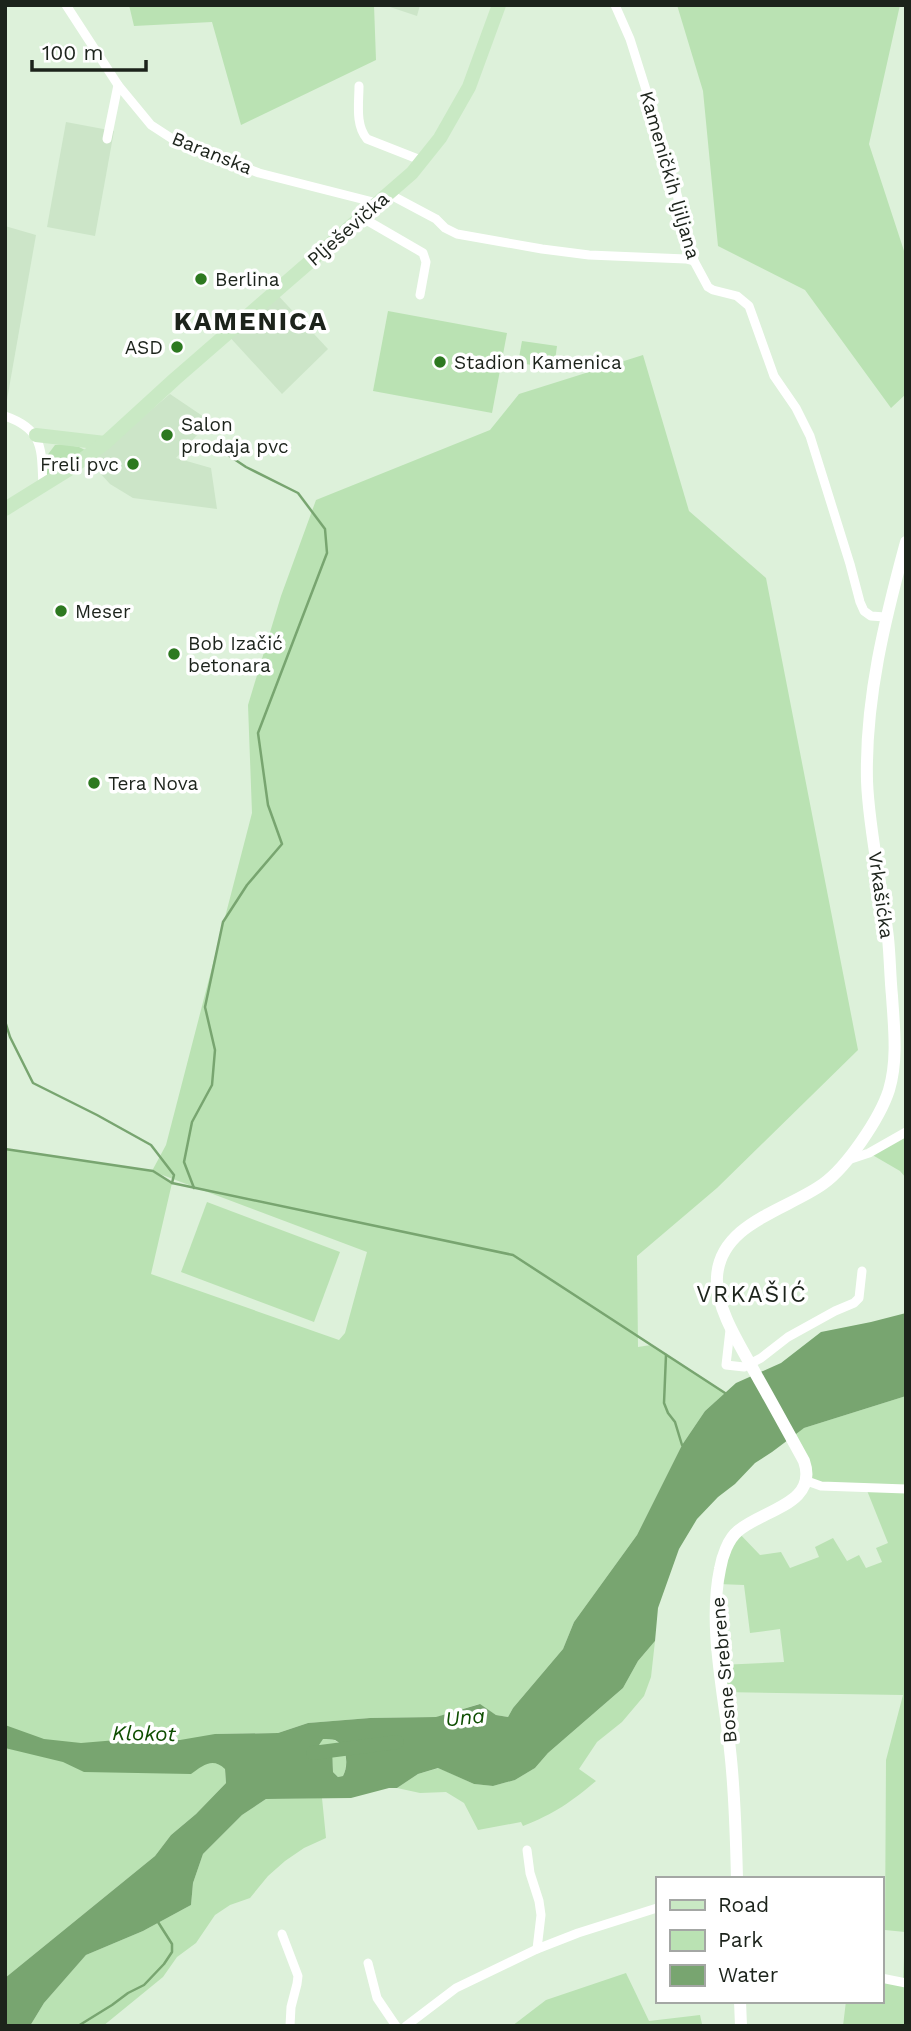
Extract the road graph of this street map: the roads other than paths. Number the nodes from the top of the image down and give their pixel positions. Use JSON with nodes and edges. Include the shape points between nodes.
{"nodes":[{"id":1,"x":66,"y":5,"type":"edge"},
{"id":2,"x":499,"y":5,"type":"edge"},
{"id":3,"x":615,"y":5,"type":"edge"},
{"id":4,"x":118,"y":85,"type":"junction"},
{"id":5,"x":359,"y":86,"type":"dead end"},
{"id":6,"x":107,"y":139,"type":"dead end"},
{"id":7,"x":423,"y":160,"type":"junction"},
{"id":8,"x":383,"y":199,"type":"junction"},
{"id":9,"x":361,"y":217,"type":"junction"},
{"id":10,"x":694,"y":261,"type":"junction"},
{"id":11,"x":420,"y":295,"type":"dead end"},
{"id":12,"x":5,"y":416,"type":"edge"},
{"id":13,"x":36,"y":435,"type":"junction"},
{"id":14,"x":104,"y":443,"type":"junction"},
{"id":15,"x":43,"y":486,"type":"junction"},
{"id":16,"x":5,"y":509,"type":"edge"},
{"id":17,"x":906,"y":542,"type":"edge"},
{"id":18,"x":885,"y":617,"type":"junction"},
{"id":19,"x":906,"y":1132,"type":"edge"},
{"id":20,"x":847,"y":1160,"type":"junction"},
{"id":21,"x":862,"y":1271,"type":"dead end"},
{"id":22,"x":730,"y":1327,"type":"junction"},
{"id":23,"x":807,"y":1480,"type":"junction"},
{"id":24,"x":906,"y":1489,"type":"edge"},
{"id":25,"x":527,"y":1850,"type":"dead end"},
{"id":26,"x":737,"y":1877,"type":"edge"},
{"id":27,"x":656,"y":1909,"type":"edge"},
{"id":28,"x":282,"y":1934,"type":"dead end"},
{"id":29,"x":537,"y":1949,"type":"junction"},
{"id":30,"x":368,"y":1963,"type":"dead end"},
{"id":31,"x":883,"y":1978,"type":"edge"},
{"id":32,"x":906,"y":1983,"type":"edge"},
{"id":33,"x":740,"y":2003,"type":"edge"},
{"id":34,"x":290,"y":2026,"type":"edge"},
{"id":35,"x":396,"y":2026,"type":"edge"},
{"id":36,"x":406,"y":2026,"type":"edge"},
{"id":37,"x":741,"y":2026,"type":"edge"}],
"edges":[{"from":1,"to":4,"type":"street","name":"Baranska"},
{"from":2,"to":7,"type":"main road","name":"Plješevička","via":[[469,87]]},
{"from":3,"to":10,"type":"street","name":"Kameničkih ljiljana","via":[[630,39]]},
{"from":4,"to":6,"type":"street"},
{"from":4,"to":8,"type":"street","name":"Baranska","via":[[151,125],[171,138],[259,173]]},
{"from":5,"to":7,"type":"street","via":[[363,135]]},
{"from":7,"to":8,"type":"main road","name":"Plješevička"},
{"from":8,"to":9,"type":"main road","name":"Plješevička"},
{"from":8,"to":10,"type":"street","name":"Baranska","via":[[436,219],[457,234],[589,255]]},
{"from":9,"to":11,"type":"street","via":[[423,253],[426,262]]},
{"from":9,"to":14,"type":"main road","name":"Plješevička"},
{"from":10,"to":18,"type":"street","name":"Kameničkih ljiljana","via":[[708,287],[737,296],[749,306],[775,376],[810,436],[860,603],[871,616]]},
{"from":12,"to":13,"type":"street"},
{"from":13,"to":14,"type":"main road"},
{"from":13,"to":15,"type":"street"},
{"from":14,"to":15,"type":"main road","name":"Plješevička"},
{"from":15,"to":16,"type":"main road","name":"Plješevička"},
{"from":17,"to":18,"type":"street","name":"Vrkašićka"},
{"from":18,"to":20,"type":"street","name":"Vrkašićka","via":[[868,732],[867,780],[888,938],[893,1076],[883,1107]]},
{"from":19,"to":20,"type":"street"},
{"from":20,"to":22,"type":"street","name":"Vrkašićka","via":[[825,1183],[753,1223],[726,1247],[716,1279]]},
{"from":21,"to":22,"type":"street","via":[[859,1298],[854,1303],[788,1337],[744,1367],[726,1366]]},
{"from":22,"to":23,"type":"street","name":"Vrkašićka","via":[[804,1461]]},
{"from":23,"to":24,"type":"street","via":[[821,1486]]},
{"from":23,"to":26,"type":"street","name":"Bosne Srebrene","via":[[791,1500],[737,1531],[726,1549],[716,1591]]},
{"from":25,"to":29,"type":"street","via":[[541,1915]]},
{"from":27,"to":29,"type":"street"},
{"from":28,"to":34,"type":"street","via":[[298,1976]]},
{"from":29,"to":36,"type":"street","via":[[456,1988]]},
{"from":30,"to":35,"type":"street","via":[[377,1998]]},
{"from":31,"to":32,"type":"street"},
{"from":33,"to":37,"type":"street"}]}
